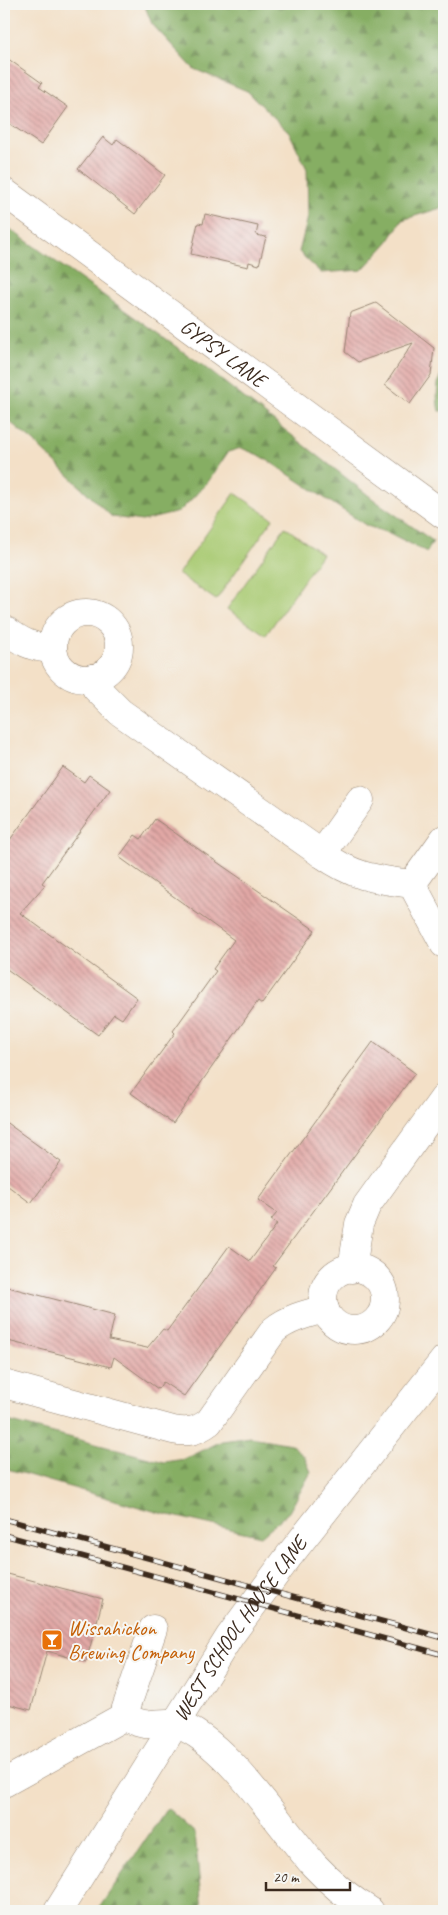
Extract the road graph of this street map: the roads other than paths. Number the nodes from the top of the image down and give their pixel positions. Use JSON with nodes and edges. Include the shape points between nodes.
{"nodes":[{"id":1,"x":4,"y":192,"type":"edge"},
{"id":2,"x":444,"y":515,"type":"edge"},
{"id":3,"x":4,"y":629,"type":"edge"},
{"id":4,"x":53,"y":649,"type":"junction"},
{"id":5,"x":92,"y":678,"type":"junction"},
{"id":6,"x":360,"y":800,"type":"dead end"},
{"id":7,"x":444,"y":839,"type":"edge"},
{"id":8,"x":322,"y":854,"type":"junction"},
{"id":9,"x":412,"y":884,"type":"junction"},
{"id":10,"x":444,"y":944,"type":"edge"},
{"id":11,"x":441,"y":1111,"type":"edge"},
{"id":12,"x":352,"y":1269,"type":"junction"},
{"id":13,"x":325,"y":1309,"type":"junction"},
{"id":14,"x":444,"y":1360,"type":"edge"},
{"id":15,"x":4,"y":1384,"type":"edge"},
{"id":16,"x":153,"y":1629,"type":"dead end"},
{"id":17,"x":123,"y":1717,"type":"junction"},
{"id":18,"x":175,"y":1724,"type":"junction"},
{"id":19,"x":4,"y":1782,"type":"edge"},
{"id":20,"x":58,"y":1911,"type":"edge"},
{"id":21,"x":370,"y":1911,"type":"edge"}],
"edges":[{"from":1,"to":2,"type":"street","name":"GYPSY LANE"},
{"from":3,"to":4,"type":"street","via":[[24,643]]},
{"from":4,"to":5,"type":"street","via":[[62,669],[81,679]]},
{"from":4,"to":5,"type":"street","via":[[58,628],[76,614],[86,612],[107,619],[119,637],[118,653],[111,668]]},
{"from":5,"to":8,"type":"street","via":[[96,688],[120,712]]},
{"from":6,"to":8,"type":"street"},
{"from":7,"to":9,"type":"street"},
{"from":8,"to":9,"type":"street","via":[[357,875]]},
{"from":9,"to":10,"type":"street"},
{"from":11,"to":12,"type":"street","via":[[367,1205],[359,1224]]},
{"from":12,"to":13,"type":"street","via":[[330,1280],[323,1299]]},
{"from":12,"to":13,"type":"street","via":[[370,1273],[382,1285],[385,1303],[379,1318],[365,1328],[348,1329],[338,1326]]},
{"from":13,"to":15,"type":"street","via":[[284,1322],[274,1330],[209,1422],[199,1430],[173,1430]]},
{"from":14,"to":18,"type":"street","name":"WEST SCHOOL HOUSE LANE","via":[[254,1602]]},
{"from":16,"to":17,"type":"street"},
{"from":17,"to":18,"type":"street","via":[[143,1724]]},
{"from":17,"to":19,"type":"street"},
{"from":18,"to":20,"type":"street","name":"WEST SCHOOL HOUSE LANE"},
{"from":18,"to":21,"type":"street","via":[[219,1753],[244,1777],[314,1865],[340,1890]]}]}
